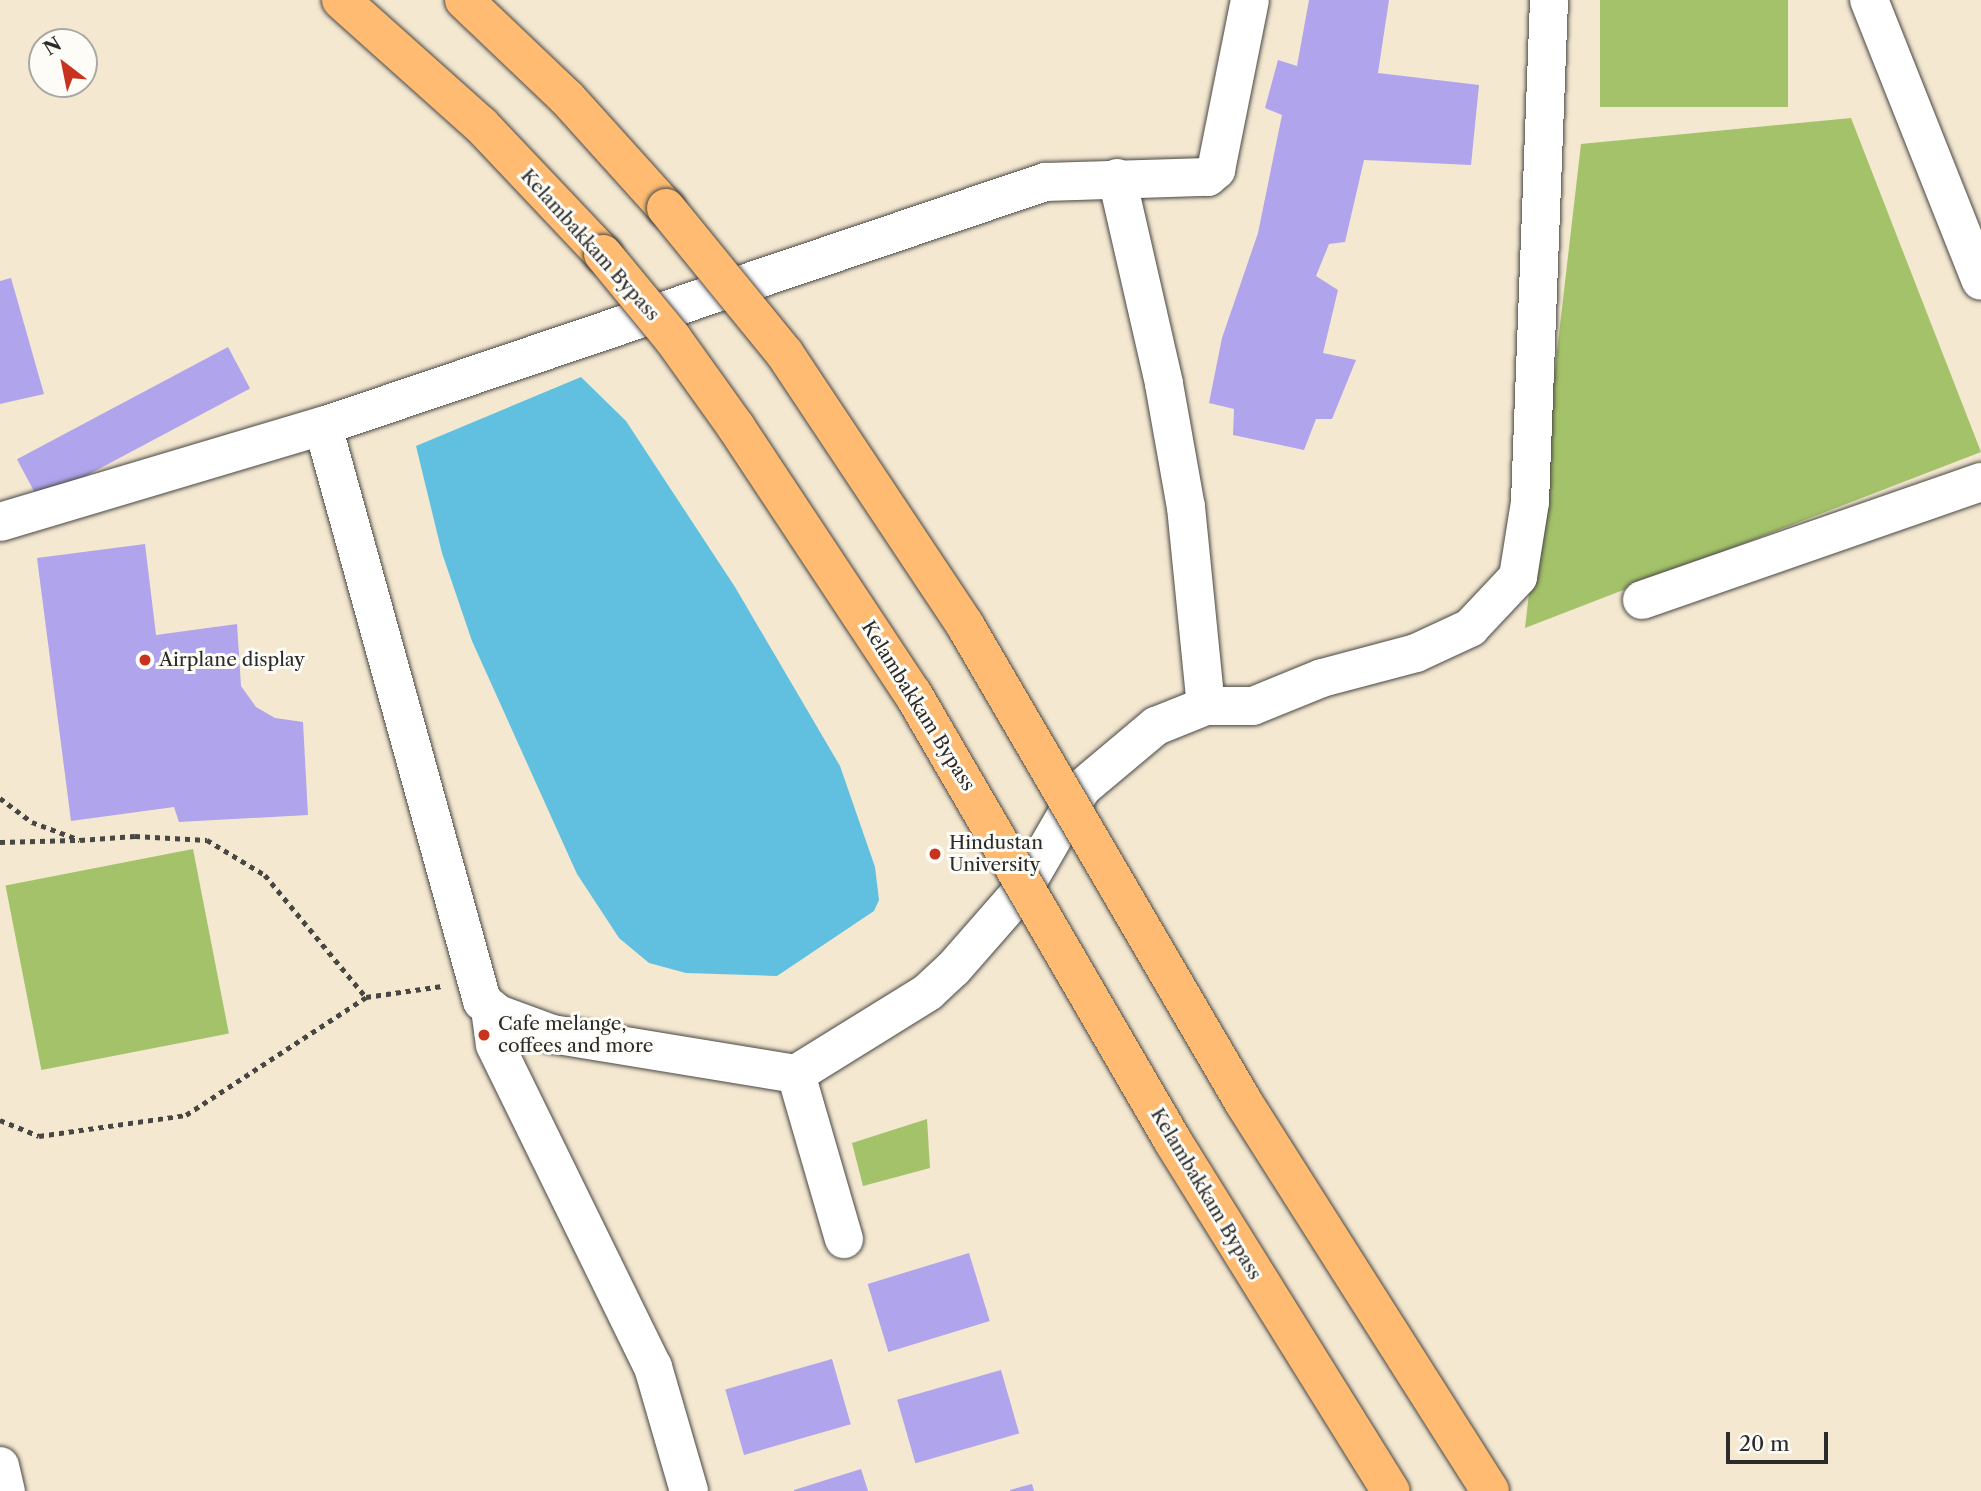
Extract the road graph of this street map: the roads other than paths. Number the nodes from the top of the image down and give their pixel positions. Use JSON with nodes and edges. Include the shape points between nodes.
{"nodes":[{"id":1,"x":341,"y":0,"type":"edge"},
{"id":2,"x":464,"y":0,"type":"edge"},
{"id":3,"x":1250,"y":0,"type":"edge"},
{"id":4,"x":1549,"y":0,"type":"edge"},
{"id":5,"x":1869,"y":0,"type":"edge"},
{"id":6,"x":1117,"y":178,"type":"junction"},
{"id":7,"x":1981,"y":281,"type":"edge"},
{"id":8,"x":323,"y":426,"type":"junction"},
{"id":9,"x":1981,"y":482,"type":"edge"},
{"id":10,"x":0,"y":522,"type":"edge"},
{"id":11,"x":1642,"y":600,"type":"dead end"},
{"id":12,"x":1206,"y":706,"type":"junction"},
{"id":13,"x":482,"y":995,"type":"junction"},
{"id":14,"x":796,"y":1074,"type":"junction"},
{"id":15,"x":844,"y":1239,"type":"dead end"},
{"id":16,"x":0,"y":1466,"type":"edge"},
{"id":17,"x":6,"y":1491,"type":"edge"},
{"id":18,"x":689,"y":1491,"type":"edge"},
{"id":19,"x":1391,"y":1491,"type":"edge"},
{"id":20,"x":1490,"y":1491,"type":"edge"}],
"edges":[{"from":1,"to":19,"type":"main road","name":"Kelambakkam Bypass","bridge":true,"via":[[481,125],[603,254],[736,426],[913,694],[1174,1143]]},
{"from":2,"to":20,"type":"main road","bridge":true,"via":[[567,98],[666,208],[785,354],[958,614],[1244,1104]]},
{"from":3,"to":6,"type":"street","via":[[1216,170],[1208,177]]},
{"from":4,"to":12,"type":"street","via":[[1530,502],[1518,577],[1470,628],[1416,653],[1322,678],[1253,706]]},
{"from":5,"to":7,"type":"street"},
{"from":6,"to":8,"type":"street","via":[[1045,182]]},
{"from":6,"to":12,"type":"street","via":[[1164,384],[1186,507]]},
{"from":8,"to":10,"type":"street"},
{"from":8,"to":13,"type":"street"},
{"from":9,"to":11,"type":"street"},
{"from":12,"to":14,"type":"street","via":[[1156,726],[1082,788],[1024,888],[981,942],[937,984]]},
{"from":13,"to":14,"type":"street","via":[[552,1034]]},
{"from":13,"to":18,"type":"street","via":[[495,1045],[653,1367]]},
{"from":14,"to":15,"type":"street"},
{"from":16,"to":17,"type":"street"}]}
